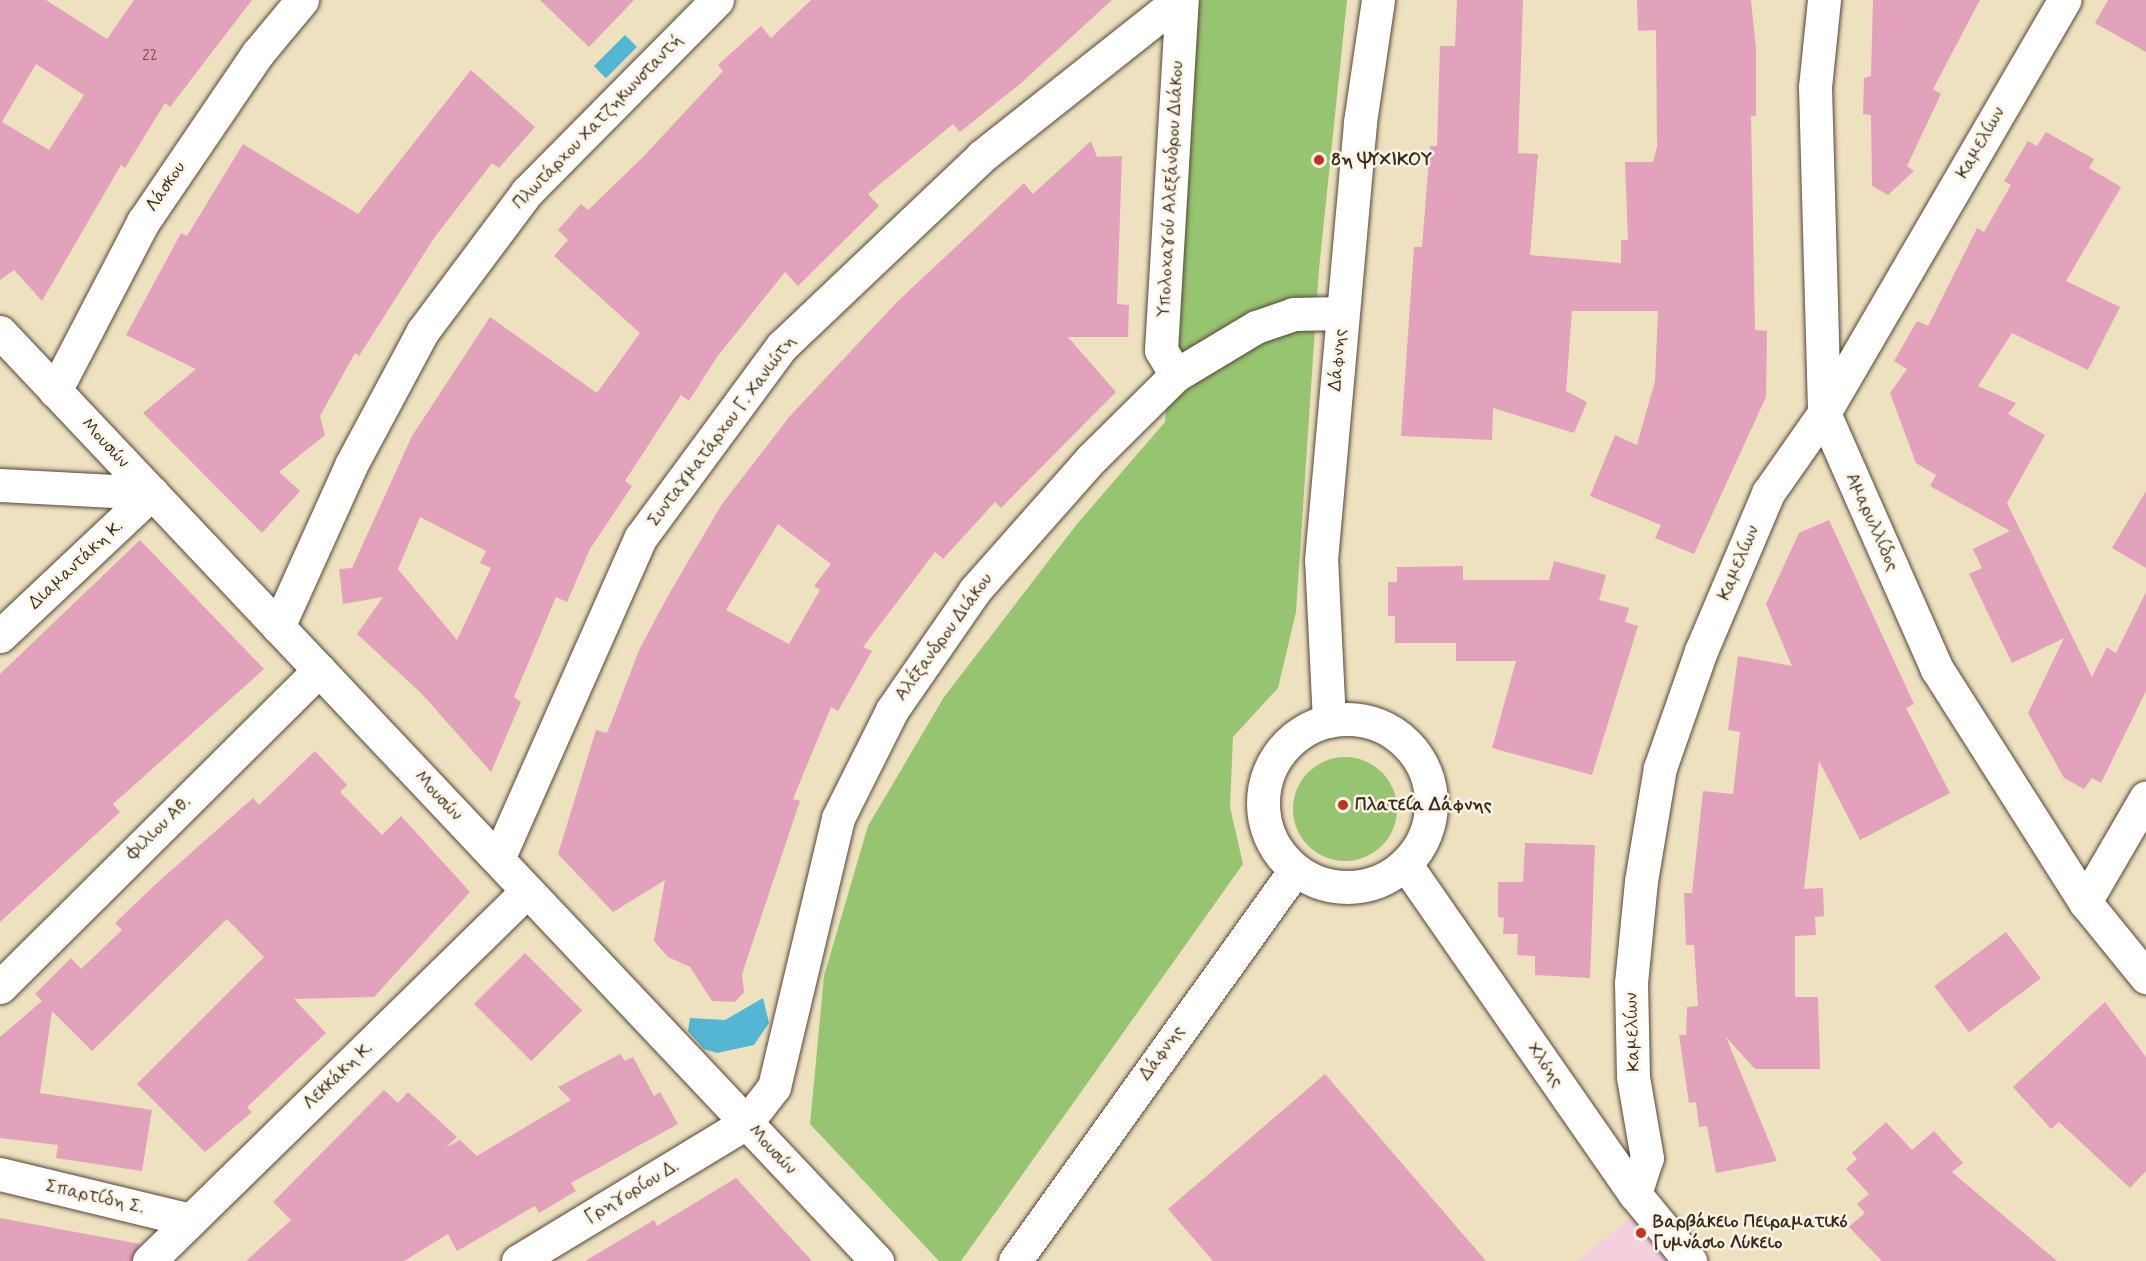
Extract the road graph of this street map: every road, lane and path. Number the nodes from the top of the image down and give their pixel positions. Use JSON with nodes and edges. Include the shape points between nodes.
{"nodes":[{"id":1,"x":302,"y":0,"type":"edge"},
{"id":2,"x":717,"y":0,"type":"edge"},
{"id":3,"x":1180,"y":0,"type":"edge"},
{"id":4,"x":1378,"y":0,"type":"edge"},
{"id":5,"x":1824,"y":0,"type":"edge"},
{"id":6,"x":2064,"y":0,"type":"edge"},
{"id":7,"x":1342,"y":314,"type":"junction"},
{"id":8,"x":0,"y":332,"type":"edge"},
{"id":9,"x":1176,"y":375,"type":"junction"},
{"id":10,"x":55,"y":391,"type":"junction"},
{"id":11,"x":1824,"y":413,"type":"junction"},
{"id":12,"x":0,"y":485,"type":"edge"},
{"id":13,"x":152,"y":494,"type":"junction"},
{"id":14,"x":278,"y":627,"type":"junction"},
{"id":15,"x":0,"y":636,"type":"edge"},
{"id":16,"x":319,"y":670,"type":"junction"},
{"id":17,"x":1329,"y":721,"type":"junction"},
{"id":18,"x":2146,"y":797,"type":"edge"},
{"id":19,"x":498,"y":859,"type":"junction"},
{"id":20,"x":1406,"y":865,"type":"junction"},
{"id":21,"x":1294,"y":870,"type":"junction"},
{"id":22,"x":527,"y":891,"type":"junction"},
{"id":23,"x":2085,"y":902,"type":"junction"},
{"id":24,"x":2146,"y":977,"type":"edge"},
{"id":25,"x":0,"y":987,"type":"edge"},
{"id":26,"x":746,"y":1123,"type":"junction"},
{"id":27,"x":0,"y":1174,"type":"edge"},
{"id":28,"x":1635,"y":1194,"type":"junction"},
{"id":29,"x":190,"y":1220,"type":"junction"},
{"id":30,"x":1023,"y":1253,"type":"edge"},
{"id":31,"x":149,"y":1261,"type":"edge"},
{"id":32,"x":518,"y":1261,"type":"edge"},
{"id":33,"x":877,"y":1261,"type":"edge"},
{"id":34,"x":1690,"y":1261,"type":"edge"}],
"edges":[{"from":1,"to":10,"type":"street","name":"Λάσκου","via":[[258,53],[142,222]]},
{"from":2,"to":14,"type":"street","name":"Πλωτάρχου Χατζηκωνσταντή","via":[[527,192],[423,331],[351,465]]},
{"from":3,"to":9,"type":"street","name":"Υπολοχαγού Αλεξάνδρου Διάκου","via":[[1161,350]]},
{"from":3,"to":19,"type":"street","name":"Συνταγματάρχου Γ. Χανιώτη","via":[[982,156],[782,346],[642,537],[551,732],[528,801]]},
{"from":4,"to":7,"type":"street","name":"Δάφνης"},
{"from":5,"to":11,"type":"street","name":"Αμαρυλλίδος","via":[[1815,87]]},
{"from":6,"to":11,"type":"street","name":"Καμελίων"},
{"from":7,"to":9,"type":"street","name":"Αλέξανδρου Διάκου","via":[[1293,314],[1256,327]]},
{"from":7,"to":17,"type":"street","name":"Δάφνης","via":[[1321,560]]},
{"from":8,"to":10,"type":"street","name":"Μουσών"},
{"from":9,"to":26,"type":"street","name":"Αλέξανδρου Διάκου","via":[[1091,459],[975,590],[892,710],[838,818],[774,1087]]},
{"from":10,"to":13,"type":"street","name":"Μουσών"},
{"from":11,"to":23,"type":"street","name":"Αμαρυλλίδος","via":[[1937,669]]},
{"from":11,"to":28,"type":"street","name":"Καμελίων","via":[[1768,494],[1701,651],[1660,768],[1631,983],[1633,1077],[1647,1158]]},
{"from":12,"to":13,"type":"street"},
{"from":13,"to":14,"type":"street","name":"Μουσών"},
{"from":13,"to":15,"type":"street","name":"Διαμαντάκη Κ."},
{"from":14,"to":16,"type":"street","name":"Μουσών"},
{"from":16,"to":19,"type":"street","name":"Μουσών"},
{"from":16,"to":25,"type":"street","name":"Φιλιου Αθ."},
{"from":17,"to":20,"type":"street","via":[[1357,719],[1383,727],[1406,742],[1423,764],[1432,790],[1432,817]]},
{"from":17,"to":21,"type":"street","via":[[1283,748],[1268,771],[1265,825]]},
{"from":18,"to":23,"type":"street"},
{"from":19,"to":22,"type":"street","name":"Μουσών"},
{"from":20,"to":21,"type":"street","via":[[1381,882],[1351,888],[1321,884]]},
{"from":20,"to":28,"type":"street","name":"Χλόης"},
{"from":21,"to":30,"type":"street","name":"Δάφνης"},
{"from":22,"to":26,"type":"street","name":"Μουσών"},
{"from":22,"to":29,"type":"street","name":"Λεκκάκη Κ."},
{"from":23,"to":24,"type":"street","name":"Αμαρυλλίδος"},
{"from":26,"to":32,"type":"street","name":"Γρηγορίου Δ."},
{"from":26,"to":33,"type":"street","name":"Μουσών"},
{"from":27,"to":29,"type":"street","name":"Σπαρτίδη Σ."},
{"from":28,"to":34,"type":"street","name":"Χλόης"},
{"from":29,"to":31,"type":"street","name":"Λεκκάκη Κ."}]}
